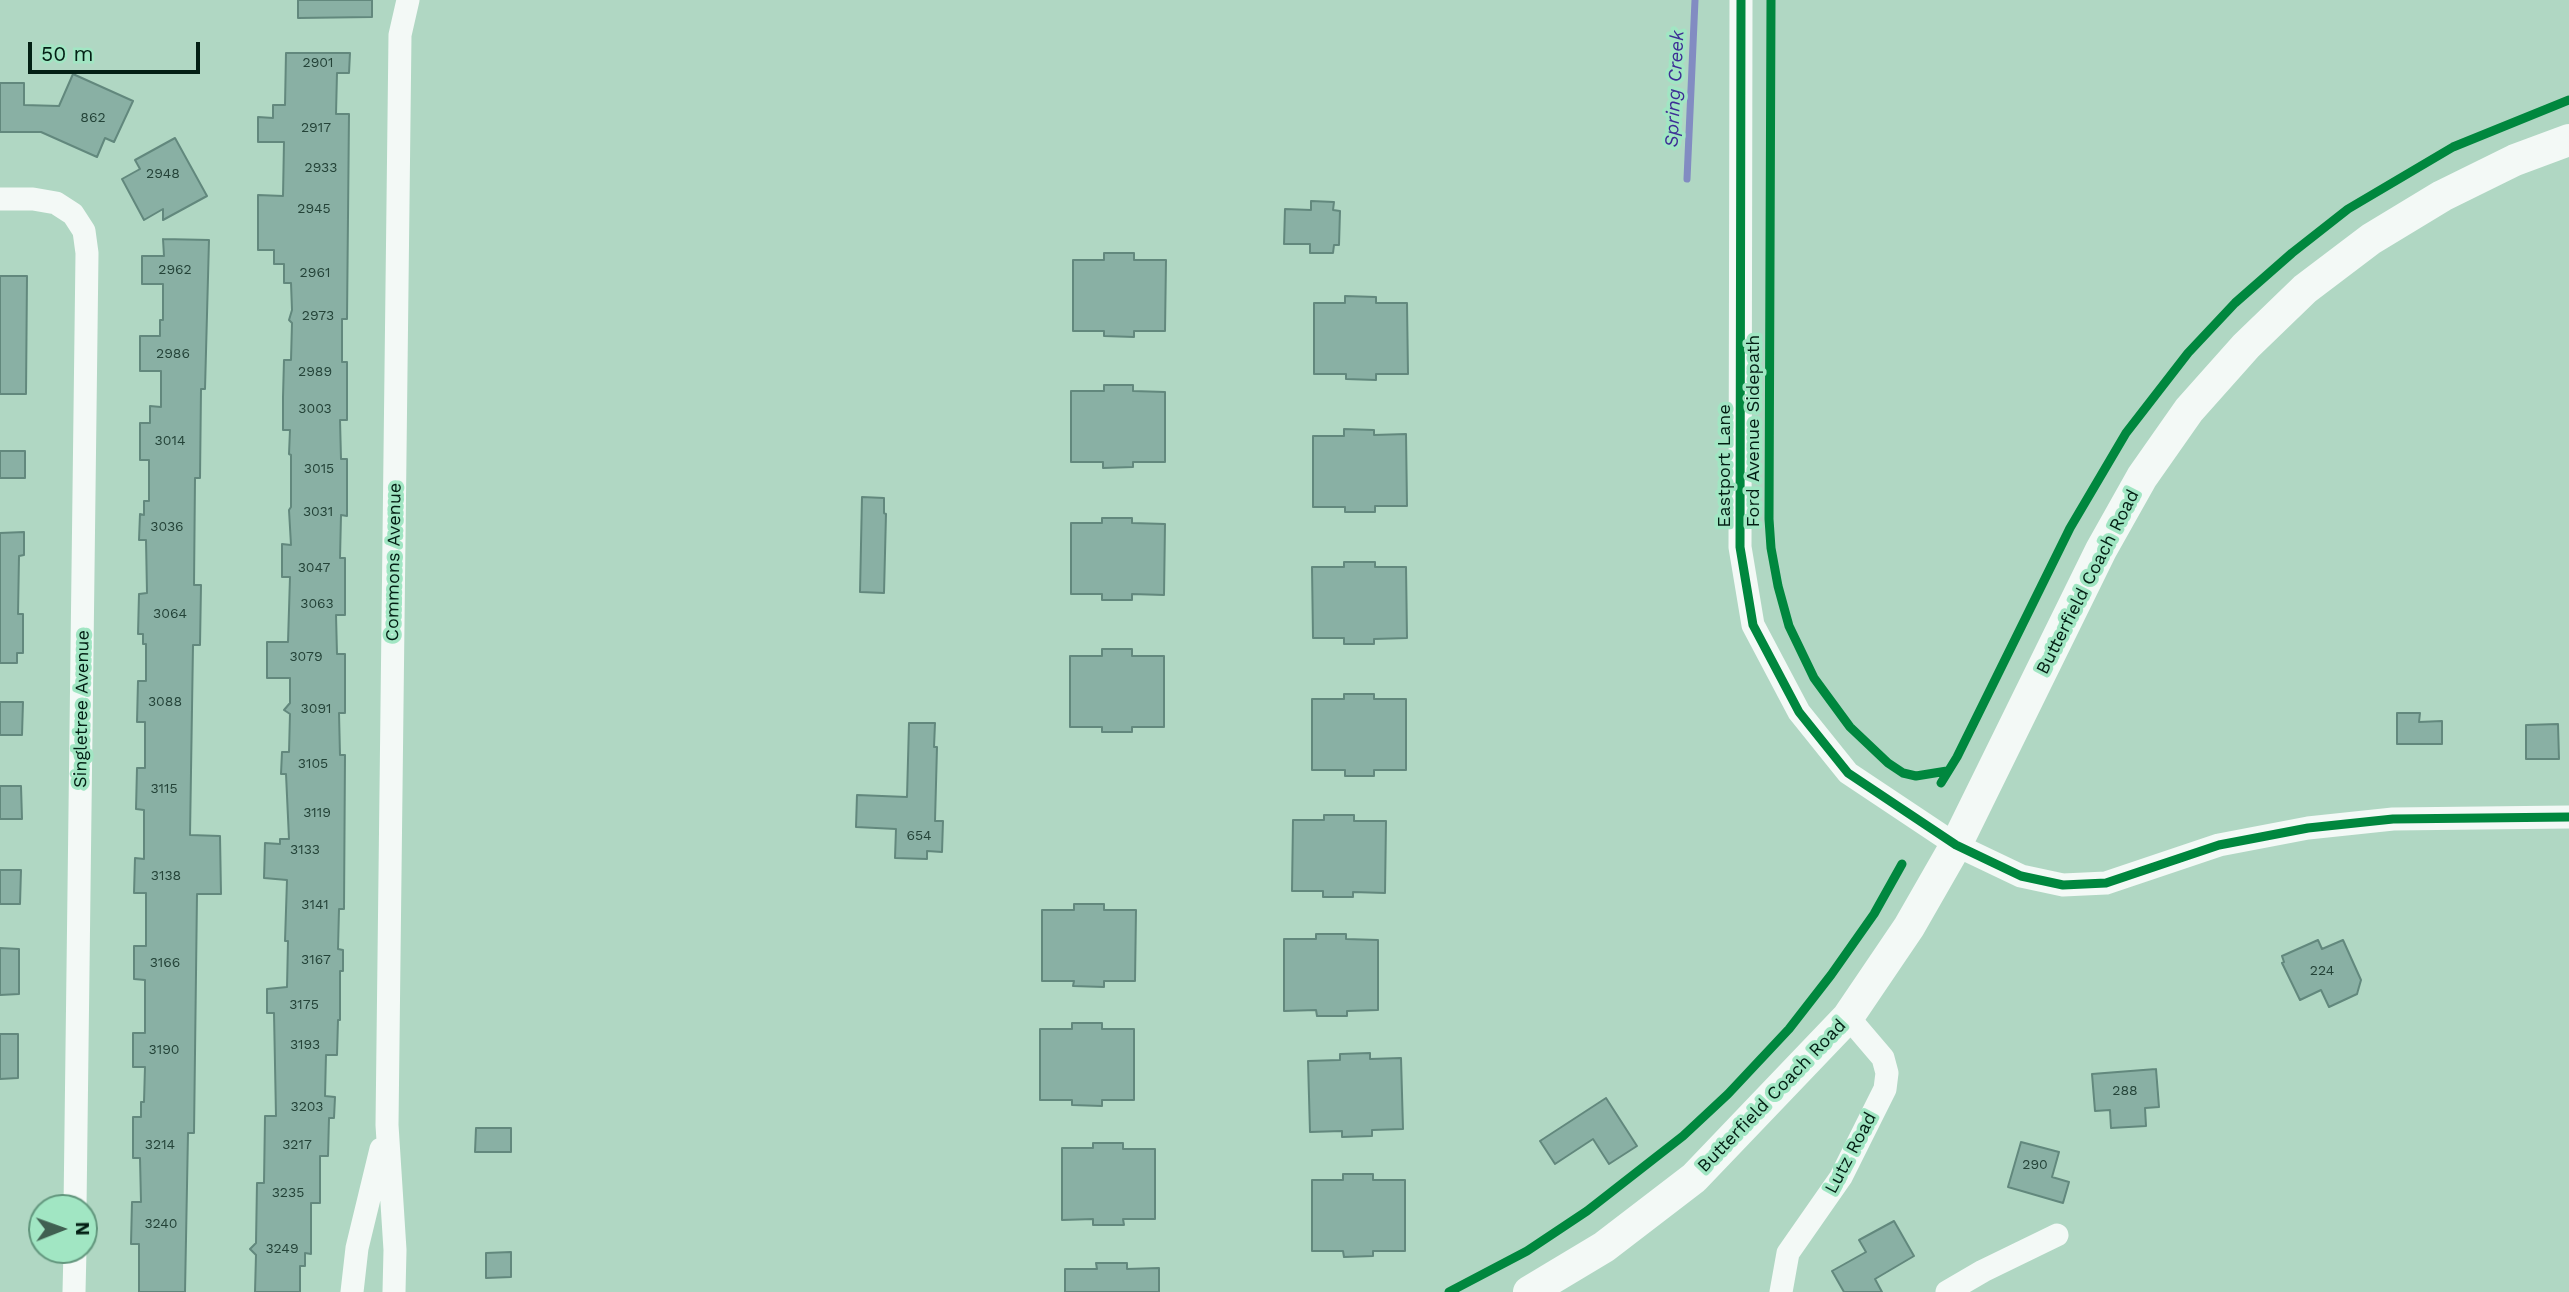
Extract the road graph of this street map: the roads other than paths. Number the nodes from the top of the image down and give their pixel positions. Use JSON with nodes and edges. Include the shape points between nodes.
{"nodes":[{"id":1,"x":408,"y":0,"type":"edge"},
{"id":2,"x":1741,"y":0,"type":"edge"},
{"id":3,"x":2569,"y":140,"type":"edge"},
{"id":4,"x":0,"y":199,"type":"edge"},
{"id":5,"x":2569,"y":817,"type":"edge"},
{"id":6,"x":1956,"y":845,"type":"junction"},
{"id":7,"x":1848,"y":1017,"type":"junction"},
{"id":8,"x":387,"y":1125,"type":"junction"},
{"id":9,"x":75,"y":1194,"type":"edge"},
{"id":10,"x":2057,"y":1236,"type":"dead end"},
{"id":11,"x":75,"y":1264,"type":"edge"},
{"id":12,"x":74,"y":1292,"type":"edge"},
{"id":13,"x":352,"y":1292,"type":"edge"},
{"id":14,"x":394,"y":1292,"type":"edge"},
{"id":15,"x":1529,"y":1292,"type":"edge"},
{"id":16,"x":1781,"y":1292,"type":"edge"},
{"id":17,"x":1947,"y":1292,"type":"edge"}],
"edges":[{"from":1,"to":8,"type":"street","name":"Commons Avenue","via":[[400,35]]},
{"from":2,"to":6,"type":"street","name":"Eastport Lane","via":[[1741,547],[1753,625],[1799,712],[1847,773]]},
{"from":3,"to":6,"type":"main road","name":"Butterfield Coach Road","via":[[2442,196],[2371,239],[2305,289],[2189,410],[2142,477],[2101,550]]},
{"from":4,"to":9,"type":"street","name":"Singletree Avenue","via":[[56,203],[73,214],[84,231],[88,253]]},
{"from":5,"to":6,"type":"street","via":[[2393,819],[2308,828],[2219,845],[2106,883],[2063,885],[2021,876]]},
{"from":6,"to":7,"type":"main road","name":"Butterfield Coach Road","via":[[1909,928]]},
{"from":7,"to":15,"type":"main road","name":"Butterfield Coach Road","via":[[1694,1178],[1604,1247]]},
{"from":7,"to":16,"type":"street","name":"Lutz Road","via":[[1883,1058],[1885,1089],[1841,1177],[1788,1253]]},
{"from":8,"to":13,"type":"street","name":"Commons Avenue","via":[[357,1248]]},
{"from":8,"to":14,"type":"street","name":"Commons Avenue"},
{"from":10,"to":17,"type":"street"},
{"from":11,"to":12,"type":"street"}]}
